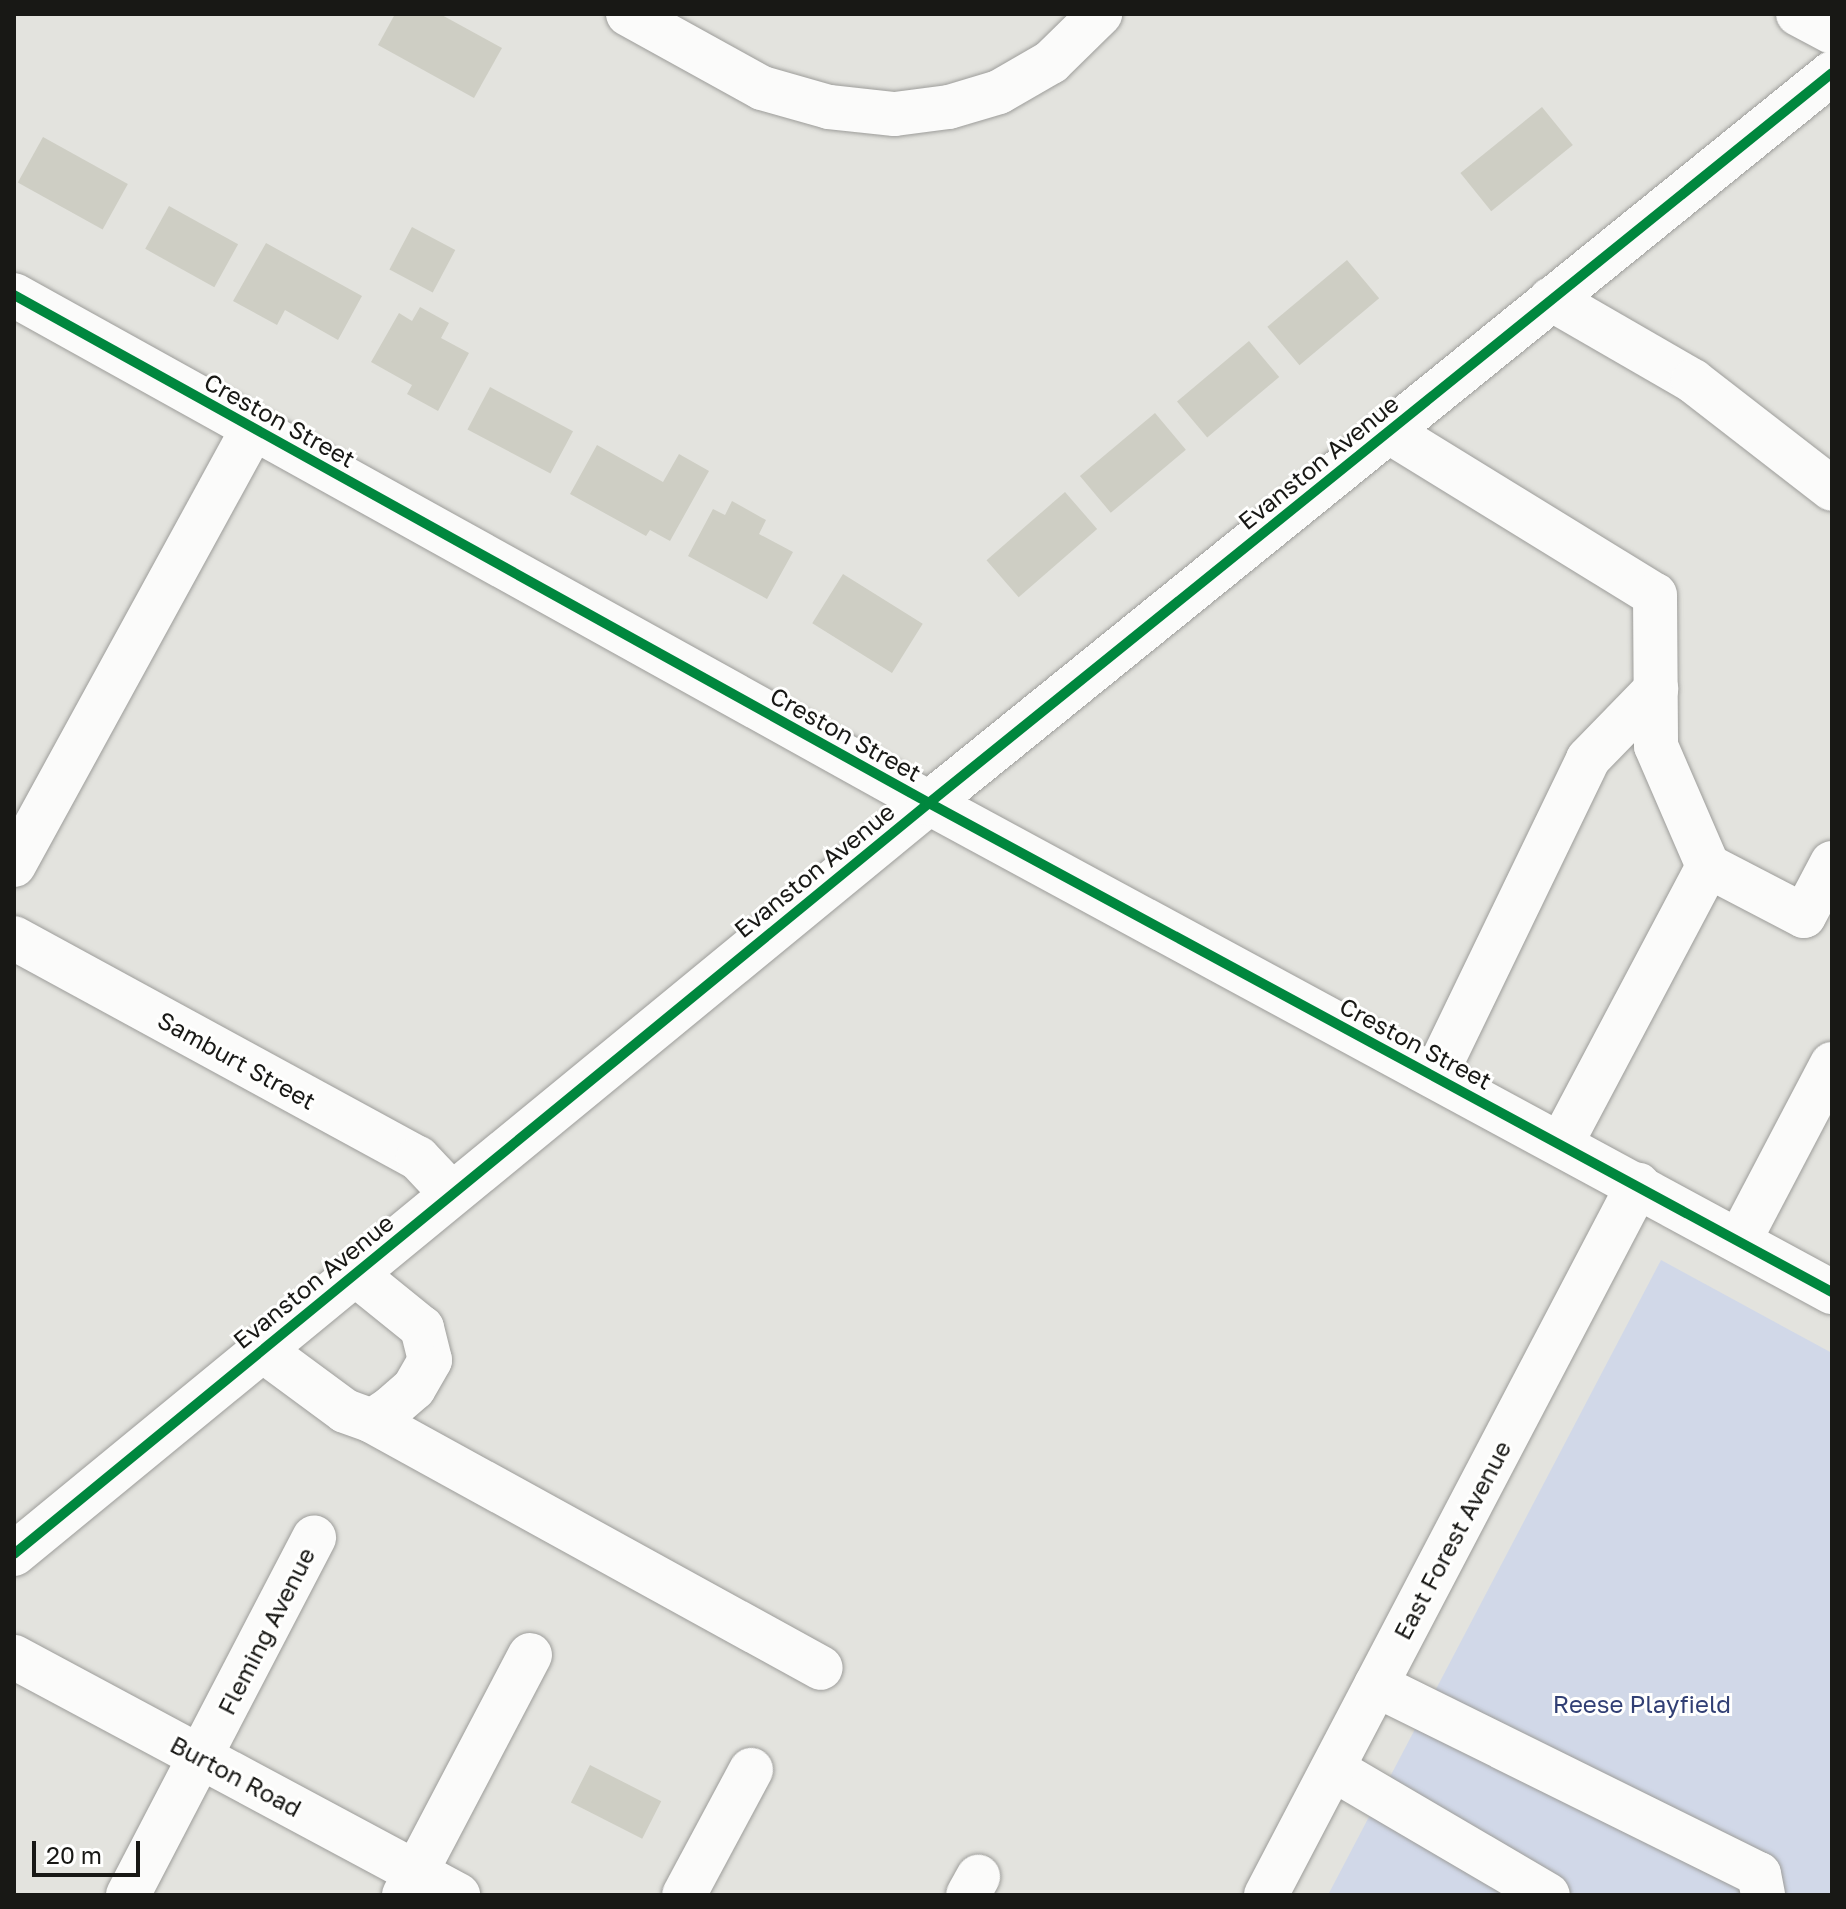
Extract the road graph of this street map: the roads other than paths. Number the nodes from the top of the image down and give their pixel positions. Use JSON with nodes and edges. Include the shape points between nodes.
{"nodes":[{"id":1,"x":628,"y":14,"type":"edge"},
{"id":2,"x":1100,"y":14,"type":"edge"},
{"id":3,"x":1798,"y":14,"type":"edge"},
{"id":4,"x":1832,"y":32,"type":"edge"},
{"id":5,"x":1832,"y":73,"type":"edge"},
{"id":6,"x":1551,"y":299,"type":"junction"},
{"id":7,"x":19,"y":312,"type":"edge"},
{"id":8,"x":253,"y":428,"type":"junction"},
{"id":9,"x":1388,"y":431,"type":"junction"},
{"id":10,"x":1832,"y":489,"type":"edge"},
{"id":11,"x":1656,"y":689,"type":"junction"},
{"id":12,"x":929,"y":803,"type":"junction"},
{"id":13,"x":1832,"y":863,"type":"edge"},
{"id":14,"x":14,"y":865,"type":"edge"},
{"id":15,"x":1708,"y":866,"type":"junction"},
{"id":16,"x":14,"y":938,"type":"edge"},
{"id":17,"x":1832,"y":1064,"type":"edge"},
{"id":18,"x":1435,"y":1076,"type":"junction"},
{"id":19,"x":1561,"y":1144,"type":"junction"},
{"id":20,"x":1638,"y":1185,"type":"junction"},
{"id":21,"x":451,"y":1193,"type":"junction"},
{"id":22,"x":1739,"y":1241,"type":"junction"},
{"id":23,"x":355,"y":1274,"type":"junction"},
{"id":24,"x":1832,"y":1292,"type":"edge"},
{"id":25,"x":261,"y":1349,"type":"junction"},
{"id":26,"x":372,"y":1421,"type":"junction"},
{"id":27,"x":314,"y":1537,"type":"dead end"},
{"id":28,"x":14,"y":1554,"type":"edge"},
{"id":29,"x":530,"y":1655,"type":"dead end"},
{"id":30,"x":14,"y":1657,"type":"edge"},
{"id":31,"x":821,"y":1668,"type":"dead end"},
{"id":32,"x":1376,"y":1685,"type":"junction"},
{"id":33,"x":201,"y":1757,"type":"junction"},
{"id":34,"x":1333,"y":1769,"type":"junction"},
{"id":35,"x":751,"y":1770,"type":"dead end"},
{"id":36,"x":410,"y":1883,"type":"edge"},
{"id":37,"x":128,"y":1895,"type":"edge"},
{"id":38,"x":458,"y":1895,"type":"edge"},
{"id":39,"x":684,"y":1895,"type":"edge"},
{"id":40,"x":1266,"y":1895,"type":"edge"},
{"id":41,"x":1548,"y":1895,"type":"edge"},
{"id":42,"x":1763,"y":1895,"type":"edge"}],
"edges":[{"from":1,"to":2,"type":"street","via":[[762,88],[829,107],[895,114],[949,107],[999,92],[1051,62]]},
{"from":3,"to":4,"type":"street"},
{"from":5,"to":6,"type":"street","name":"Evanston Avenue"},
{"from":6,"to":9,"type":"street","name":"Evanston Avenue"},
{"from":6,"to":10,"type":"street","via":[[1693,381]]},
{"from":7,"to":8,"type":"street","name":"Creston Street"},
{"from":8,"to":12,"type":"street","name":"Creston Street"},
{"from":8,"to":14,"type":"street"},
{"from":9,"to":11,"type":"street","via":[[1655,595]]},
{"from":9,"to":12,"type":"street","name":"Evanston Avenue"},
{"from":11,"to":15,"type":"street","via":[[1656,746]]},
{"from":11,"to":18,"type":"street","via":[[1588,759]]},
{"from":12,"to":18,"type":"street","name":"Creston Street"},
{"from":12,"to":21,"type":"street","name":"Evanston Avenue"},
{"from":13,"to":15,"type":"street","via":[[1804,916]]},
{"from":15,"to":19,"type":"street"},
{"from":16,"to":21,"type":"street","name":"Samburt Street","via":[[418,1158]]},
{"from":17,"to":22,"type":"street"},
{"from":18,"to":19,"type":"street","name":"Creston Street"},
{"from":19,"to":20,"type":"street","name":"Creston Street"},
{"from":20,"to":22,"type":"street","name":"Creston Street"},
{"from":20,"to":32,"type":"street","name":"East Forest Avenue"},
{"from":21,"to":23,"type":"street","name":"Evanston Avenue"},
{"from":22,"to":24,"type":"street","name":"Creston Street"},
{"from":23,"to":25,"type":"street","name":"Evanston Avenue"},
{"from":23,"to":26,"type":"street","via":[[422,1328],[430,1360],[414,1388]]},
{"from":25,"to":26,"type":"street","via":[[345,1411]]},
{"from":25,"to":28,"type":"street","name":"Evanston Avenue"},
{"from":26,"to":31,"type":"street"},
{"from":27,"to":33,"type":"street","name":"Fleming Avenue"},
{"from":29,"to":36,"type":"street"},
{"from":30,"to":33,"type":"street","name":"Burton Road"},
{"from":32,"to":34,"type":"street","name":"East Forest Avenue"},
{"from":32,"to":42,"type":"street","via":[[1759,1874]]},
{"from":33,"to":36,"type":"street","name":"Burton Road"},
{"from":33,"to":37,"type":"street","name":"Fleming Avenue"},
{"from":34,"to":40,"type":"street","name":"East Forest Avenue"},
{"from":34,"to":41,"type":"street"},
{"from":35,"to":39,"type":"street"},
{"from":36,"to":38,"type":"street","name":"Burton Road"}]}
